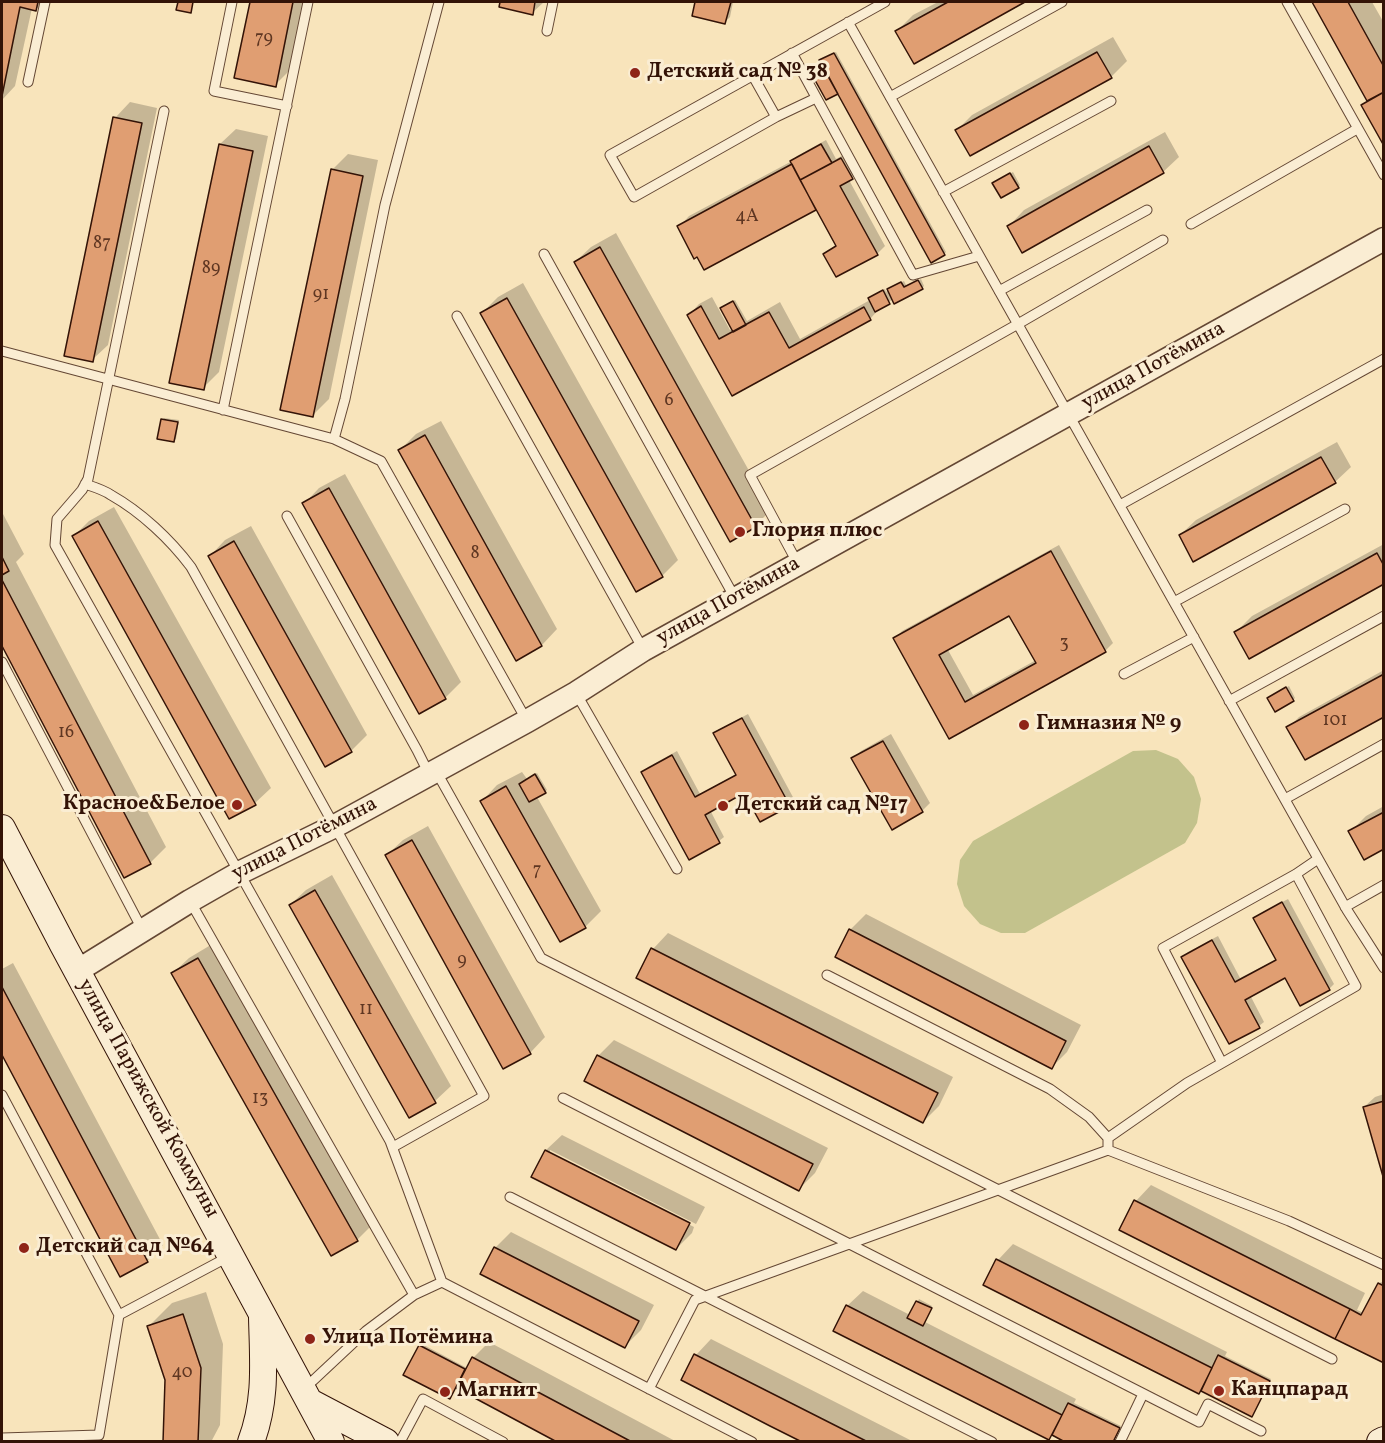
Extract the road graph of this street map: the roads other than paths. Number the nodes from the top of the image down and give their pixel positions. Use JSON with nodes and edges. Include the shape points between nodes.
{"nodes":[{"id":1,"x":45,"y":2,"type":"edge"},
{"id":2,"x":232,"y":2,"type":"edge"},
{"id":3,"x":308,"y":2,"type":"edge"},
{"id":4,"x":439,"y":2,"type":"edge"},
{"id":5,"x":553,"y":2,"type":"edge"},
{"id":6,"x":885,"y":2,"type":"edge"},
{"id":7,"x":1062,"y":2,"type":"edge"},
{"id":8,"x":1287,"y":2,"type":"edge"},
{"id":9,"x":848,"y":22,"type":"junction"},
{"id":10,"x":547,"y":31,"type":"dead end"},
{"id":11,"x":792,"y":53,"type":"junction"},
{"id":12,"x":753,"y":75,"type":"junction"},
{"id":13,"x":28,"y":82,"type":"dead end"},
{"id":14,"x":890,"y":97,"type":"junction"},
{"id":15,"x":816,"y":98,"type":"junction"},
{"id":16,"x":1111,"y":101,"type":"dead end"},
{"id":17,"x":287,"y":106,"type":"junction"},
{"id":18,"x":164,"y":111,"type":"dead end"},
{"id":19,"x":776,"y":117,"type":"junction"},
{"id":20,"x":1357,"y":129,"type":"junction"},
{"id":21,"x":1383,"y":175,"type":"edge"},
{"id":22,"x":943,"y":192,"type":"junction"},
{"id":23,"x":1147,"y":210,"type":"dead end"},
{"id":24,"x":1191,"y":224,"type":"dead end"},
{"id":25,"x":1383,"y":239,"type":"edge"},
{"id":26,"x":1163,"y":240,"type":"dead end"},
{"id":27,"x":544,"y":254,"type":"dead end"},
{"id":28,"x":980,"y":256,"type":"junction"},
{"id":29,"x":999,"y":291,"type":"junction"},
{"id":30,"x":457,"y":316,"type":"dead end"},
{"id":31,"x":1018,"y":324,"type":"junction"},
{"id":32,"x":2,"y":351,"type":"edge"},
{"id":33,"x":1383,"y":359,"type":"edge"},
{"id":34,"x":108,"y":380,"type":"junction"},
{"id":35,"x":223,"y":410,"type":"junction"},
{"id":36,"x":1068,"y":414,"type":"junction"},
{"id":37,"x":334,"y":440,"type":"junction"},
{"id":38,"x":85,"y":484,"type":"junction"},
{"id":39,"x":1120,"y":506,"type":"junction"},
{"id":40,"x":1345,"y":508,"type":"dead end"},
{"id":41,"x":287,"y":516,"type":"dead end"},
{"id":42,"x":798,"y":564,"type":"junction"},
{"id":43,"x":736,"y":598,"type":"junction"},
{"id":44,"x":1174,"y":603,"type":"junction"},
{"id":45,"x":1383,"y":616,"type":"edge"},
{"id":46,"x":1194,"y":637,"type":"junction"},
{"id":47,"x":643,"y":650,"type":"junction"},
{"id":48,"x":2,"y":662,"type":"edge"},
{"id":49,"x":1124,"y":674,"type":"dead end"},
{"id":50,"x":576,"y":693,"type":"junction"},
{"id":51,"x":1229,"y":701,"type":"junction"},
{"id":52,"x":527,"y":721,"type":"junction"},
{"id":53,"x":1383,"y":744,"type":"edge"},
{"id":54,"x":432,"y":772,"type":"junction"},
{"id":55,"x":1285,"y":799,"type":"junction"},
{"id":56,"x":335,"y":826,"type":"junction"},
{"id":57,"x":2,"y":828,"type":"edge"},
{"id":58,"x":1318,"y":859,"type":"junction"},
{"id":59,"x":677,"y":869,"type":"dead end"},
{"id":60,"x":239,"y":873,"type":"junction"},
{"id":61,"x":1296,"y":874,"type":"junction"},
{"id":62,"x":1383,"y":885,"type":"edge"},
{"id":63,"x":190,"y":901,"type":"junction"},
{"id":64,"x":1345,"y":907,"type":"junction"},
{"id":65,"x":143,"y":931,"type":"junction"},
{"id":66,"x":1383,"y":969,"type":"edge"},
{"id":67,"x":77,"y":971,"type":"junction"},
{"id":68,"x":827,"y":975,"type":"dead end"},
{"id":69,"x":1222,"y":1063,"type":"junction"},
{"id":70,"x":2,"y":1095,"type":"edge"},
{"id":71,"x":563,"y":1098,"type":"dead end"},
{"id":72,"x":1108,"y":1138,"type":"junction"},
{"id":73,"x":393,"y":1147,"type":"junction"},
{"id":74,"x":1108,"y":1150,"type":"junction"},
{"id":75,"x":998,"y":1190,"type":"junction"},
{"id":76,"x":510,"y":1197,"type":"dead end"},
{"id":77,"x":849,"y":1244,"type":"junction"},
{"id":78,"x":232,"y":1255,"type":"junction"},
{"id":79,"x":1383,"y":1265,"type":"edge"},
{"id":80,"x":442,"y":1282,"type":"junction"},
{"id":81,"x":414,"y":1295,"type":"junction"},
{"id":82,"x":706,"y":1296,"type":"junction"},
{"id":83,"x":261,"y":1311,"type":"junction"},
{"id":84,"x":119,"y":1315,"type":"junction"},
{"id":85,"x":1332,"y":1359,"type":"dead end"},
{"id":86,"x":649,"y":1389,"type":"junction"},
{"id":87,"x":1143,"y":1394,"type":"junction"},
{"id":88,"x":307,"y":1396,"type":"junction"},
{"id":89,"x":1262,"y":1431,"type":"dead end"},
{"id":90,"x":2,"y":1438,"type":"edge"},
{"id":91,"x":98,"y":1438,"type":"edge"},
{"id":92,"x":251,"y":1442,"type":"edge"},
{"id":93,"x":331,"y":1442,"type":"edge"},
{"id":94,"x":386,"y":1442,"type":"edge"},
{"id":95,"x":400,"y":1442,"type":"edge"},
{"id":96,"x":503,"y":1442,"type":"edge"},
{"id":97,"x":752,"y":1442,"type":"edge"},
{"id":98,"x":992,"y":1442,"type":"edge"},
{"id":99,"x":1119,"y":1442,"type":"edge"}],
"edges":[{"from":1,"to":13,"type":"lane"},
{"from":2,"to":17,"type":"lane","via":[[214,91]]},
{"from":3,"to":17,"type":"lane"},
{"from":4,"to":37,"type":"lane","via":[[385,205]]},
{"from":5,"to":10,"type":"lane"},
{"from":6,"to":9,"type":"lane"},
{"from":7,"to":14,"type":"lane"},
{"from":8,"to":20,"type":"lane"},
{"from":9,"to":11,"type":"lane"},
{"from":9,"to":14,"type":"lane"},
{"from":11,"to":12,"type":"lane"},
{"from":11,"to":15,"type":"lane"},
{"from":12,"to":19,"type":"lane"},
{"from":12,"to":19,"type":"lane","via":[[610,155],[634,197]]},
{"from":14,"to":22,"type":"lane"},
{"from":15,"to":19,"type":"lane"},
{"from":15,"to":28,"type":"lane","via":[[913,275]]},
{"from":16,"to":22,"type":"lane"},
{"from":17,"to":35,"type":"lane"},
{"from":18,"to":34,"type":"lane"},
{"from":20,"to":21,"type":"lane"},
{"from":20,"to":24,"type":"lane"},
{"from":22,"to":28,"type":"lane"},
{"from":23,"to":29,"type":"lane"},
{"from":25,"to":36,"type":"street","name":"улица Потёмина"},
{"from":26,"to":31,"type":"lane"},
{"from":27,"to":43,"type":"lane"},
{"from":28,"to":29,"type":"lane"},
{"from":29,"to":31,"type":"lane"},
{"from":30,"to":47,"type":"lane"},
{"from":31,"to":36,"type":"lane"},
{"from":31,"to":42,"type":"lane","via":[[750,475]]},
{"from":32,"to":34,"type":"lane"},
{"from":33,"to":39,"type":"lane"},
{"from":34,"to":35,"type":"lane"},
{"from":34,"to":38,"type":"lane"},
{"from":35,"to":37,"type":"lane"},
{"from":36,"to":39,"type":"lane"},
{"from":36,"to":42,"type":"street","name":"улица Потёмина"},
{"from":37,"to":52,"type":"lane","via":[[381,461]]},
{"from":38,"to":56,"type":"lane","via":[[110,494],[143,518],[177,548],[191,567]]},
{"from":38,"to":60,"type":"lane","via":[[57,519],[56,545]]},
{"from":39,"to":44,"type":"lane"},
{"from":40,"to":44,"type":"lane"},
{"from":41,"to":54,"type":"lane"},
{"from":42,"to":43,"type":"street","name":"улица Потёмина"},
{"from":43,"to":47,"type":"street","name":"улица Потёмина"},
{"from":44,"to":46,"type":"lane"},
{"from":45,"to":51,"type":"lane"},
{"from":46,"to":49,"type":"lane"},
{"from":46,"to":51,"type":"lane"},
{"from":47,"to":50,"type":"street","name":"улица Потёмина"},
{"from":48,"to":65,"type":"lane"},
{"from":50,"to":52,"type":"street","name":"улица Потёмина"},
{"from":50,"to":59,"type":"lane"},
{"from":51,"to":55,"type":"lane"},
{"from":52,"to":54,"type":"street","name":"улица Потёмина"},
{"from":53,"to":55,"type":"lane"},
{"from":54,"to":56,"type":"street","name":"улица Потёмина"},
{"from":54,"to":75,"type":"lane","via":[[541,958]]},
{"from":55,"to":58,"type":"lane"},
{"from":56,"to":60,"type":"street","name":"улица Потёмина"},
{"from":56,"to":73,"type":"lane","via":[[484,1096]]},
{"from":57,"to":67,"type":"main road","name":"улица Парижской Коммуны"},
{"from":58,"to":61,"type":"lane"},
{"from":58,"to":64,"type":"lane"},
{"from":60,"to":63,"type":"street","name":"улица Потёмина"},
{"from":60,"to":73,"type":"lane"},
{"from":61,"to":69,"type":"lane","via":[[1163,948]]},
{"from":61,"to":69,"type":"lane","via":[[1356,986]]},
{"from":62,"to":64,"type":"lane"},
{"from":63,"to":65,"type":"street","name":"улица Потёмина"},
{"from":63,"to":81,"type":"lane"},
{"from":64,"to":66,"type":"lane"},
{"from":65,"to":67,"type":"street","name":"улица Потёмина"},
{"from":67,"to":78,"type":"main road","name":"улица Парижской Коммуны"},
{"from":68,"to":72,"type":"lane","via":[[1050,1089],[1089,1116]]},
{"from":69,"to":72,"type":"lane"},
{"from":70,"to":84,"type":"lane"},
{"from":71,"to":77,"type":"lane"},
{"from":72,"to":74,"type":"lane"},
{"from":73,"to":80,"type":"lane"},
{"from":74,"to":75,"type":"lane"},
{"from":74,"to":79,"type":"lane","via":[[1288,1221]]},
{"from":75,"to":77,"type":"lane"},
{"from":75,"to":85,"type":"lane"},
{"from":76,"to":82,"type":"lane"},
{"from":77,"to":82,"type":"lane"},
{"from":77,"to":87,"type":"lane"},
{"from":78,"to":83,"type":"main road","name":"улица Парижской Коммуны"},
{"from":78,"to":84,"type":"lane"},
{"from":80,"to":81,"type":"lane"},
{"from":80,"to":86,"type":"lane"},
{"from":81,"to":88,"type":"lane","via":[[366,1331]]},
{"from":82,"to":86,"type":"lane","via":[[695,1300]]},
{"from":82,"to":98,"type":"lane"},
{"from":83,"to":88,"type":"main road","name":"улица Парижской Коммуны"},
{"from":83,"to":92,"type":"main road","via":[[263,1393]]},
{"from":84,"to":91,"type":"lane"},
{"from":86,"to":97,"type":"lane"},
{"from":87,"to":89,"type":"lane","via":[[1199,1422],[1208,1404]]},
{"from":87,"to":99,"type":"lane"},
{"from":88,"to":93,"type":"main road","name":"улица Парижской Коммуны"},
{"from":88,"to":94,"type":"main road"},
{"from":90,"to":91,"type":"lane"},
{"from":95,"to":96,"type":"lane","via":[[423,1399]]}]}
